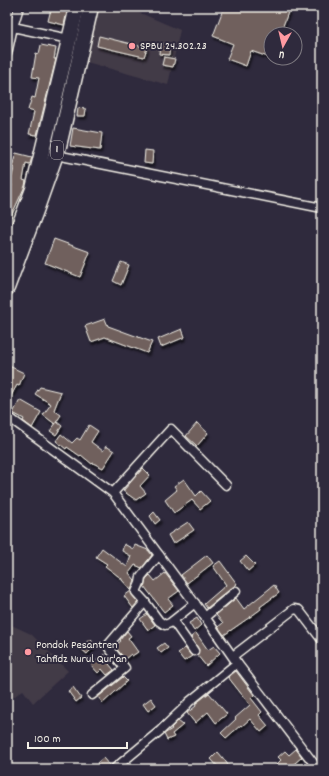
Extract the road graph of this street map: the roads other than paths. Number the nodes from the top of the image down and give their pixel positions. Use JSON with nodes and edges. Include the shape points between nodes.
{"nodes":[{"id":1,"x":19,"y":7,"type":"edge"},
{"id":2,"x":77,"y":7,"type":"edge"},
{"id":3,"x":90,"y":7,"type":"edge"},
{"id":4,"x":17,"y":27,"type":"junction"},
{"id":5,"x":69,"y":39,"type":"junction"},
{"id":6,"x":7,"y":51,"type":"edge"},
{"id":7,"x":56,"y":155,"type":"junction"},
{"id":8,"x":322,"y":208,"type":"edge"},
{"id":9,"x":7,"y":257,"type":"edge"},
{"id":10,"x":7,"y":288,"type":"edge"},
{"id":11,"x":7,"y":416,"type":"edge"},
{"id":12,"x":226,"y":486,"type":"dead end"},
{"id":13,"x":113,"y":493,"type":"junction"},
{"id":14,"x":159,"y":555,"type":"junction"},
{"id":15,"x":236,"y":591,"type":"dead end"},
{"id":16,"x":145,"y":602,"type":"junction"},
{"id":17,"x":195,"y":604,"type":"junction"},
{"id":18,"x":205,"y":617,"type":"junction"},
{"id":19,"x":173,"y":621,"type":"junction"},
{"id":20,"x":322,"y":640,"type":"edge"},
{"id":21,"x":194,"y":651,"type":"dead end"},
{"id":22,"x":235,"y":660,"type":"junction"},
{"id":23,"x":92,"y":695,"type":"dead end"},
{"id":24,"x":114,"y":769,"type":"edge"},
{"id":25,"x":318,"y":769,"type":"edge"}],
"edges":[{"from":1,"to":4,"type":"street"},
{"from":2,"to":5,"type":"highway","number":"1"},
{"from":3,"to":7,"type":"highway","number":"1"},
{"from":4,"to":5,"type":"street"},
{"from":4,"to":6,"type":"street"},
{"from":5,"to":9,"type":"highway","number":"1","via":[[33,189]]},
{"from":7,"to":8,"type":"street"},
{"from":7,"to":10,"type":"highway","number":"1"},
{"from":11,"to":13,"type":"street"},
{"from":12,"to":13,"type":"street","via":[[171,429]]},
{"from":13,"to":14,"type":"street"},
{"from":14,"to":16,"type":"street","via":[[142,576],[136,590]]},
{"from":14,"to":17,"type":"street"},
{"from":15,"to":18,"type":"street"},
{"from":16,"to":19,"type":"street","via":[[162,624]]},
{"from":16,"to":23,"type":"street","via":[[108,644],[124,666],[124,670]]},
{"from":17,"to":18,"type":"street"},
{"from":17,"to":19,"type":"street"},
{"from":18,"to":22,"type":"street"},
{"from":19,"to":21,"type":"street"},
{"from":20,"to":22,"type":"street","via":[[299,610],[294,609]]},
{"from":22,"to":24,"type":"street","via":[[161,730]]},
{"from":22,"to":25,"type":"street"}]}
